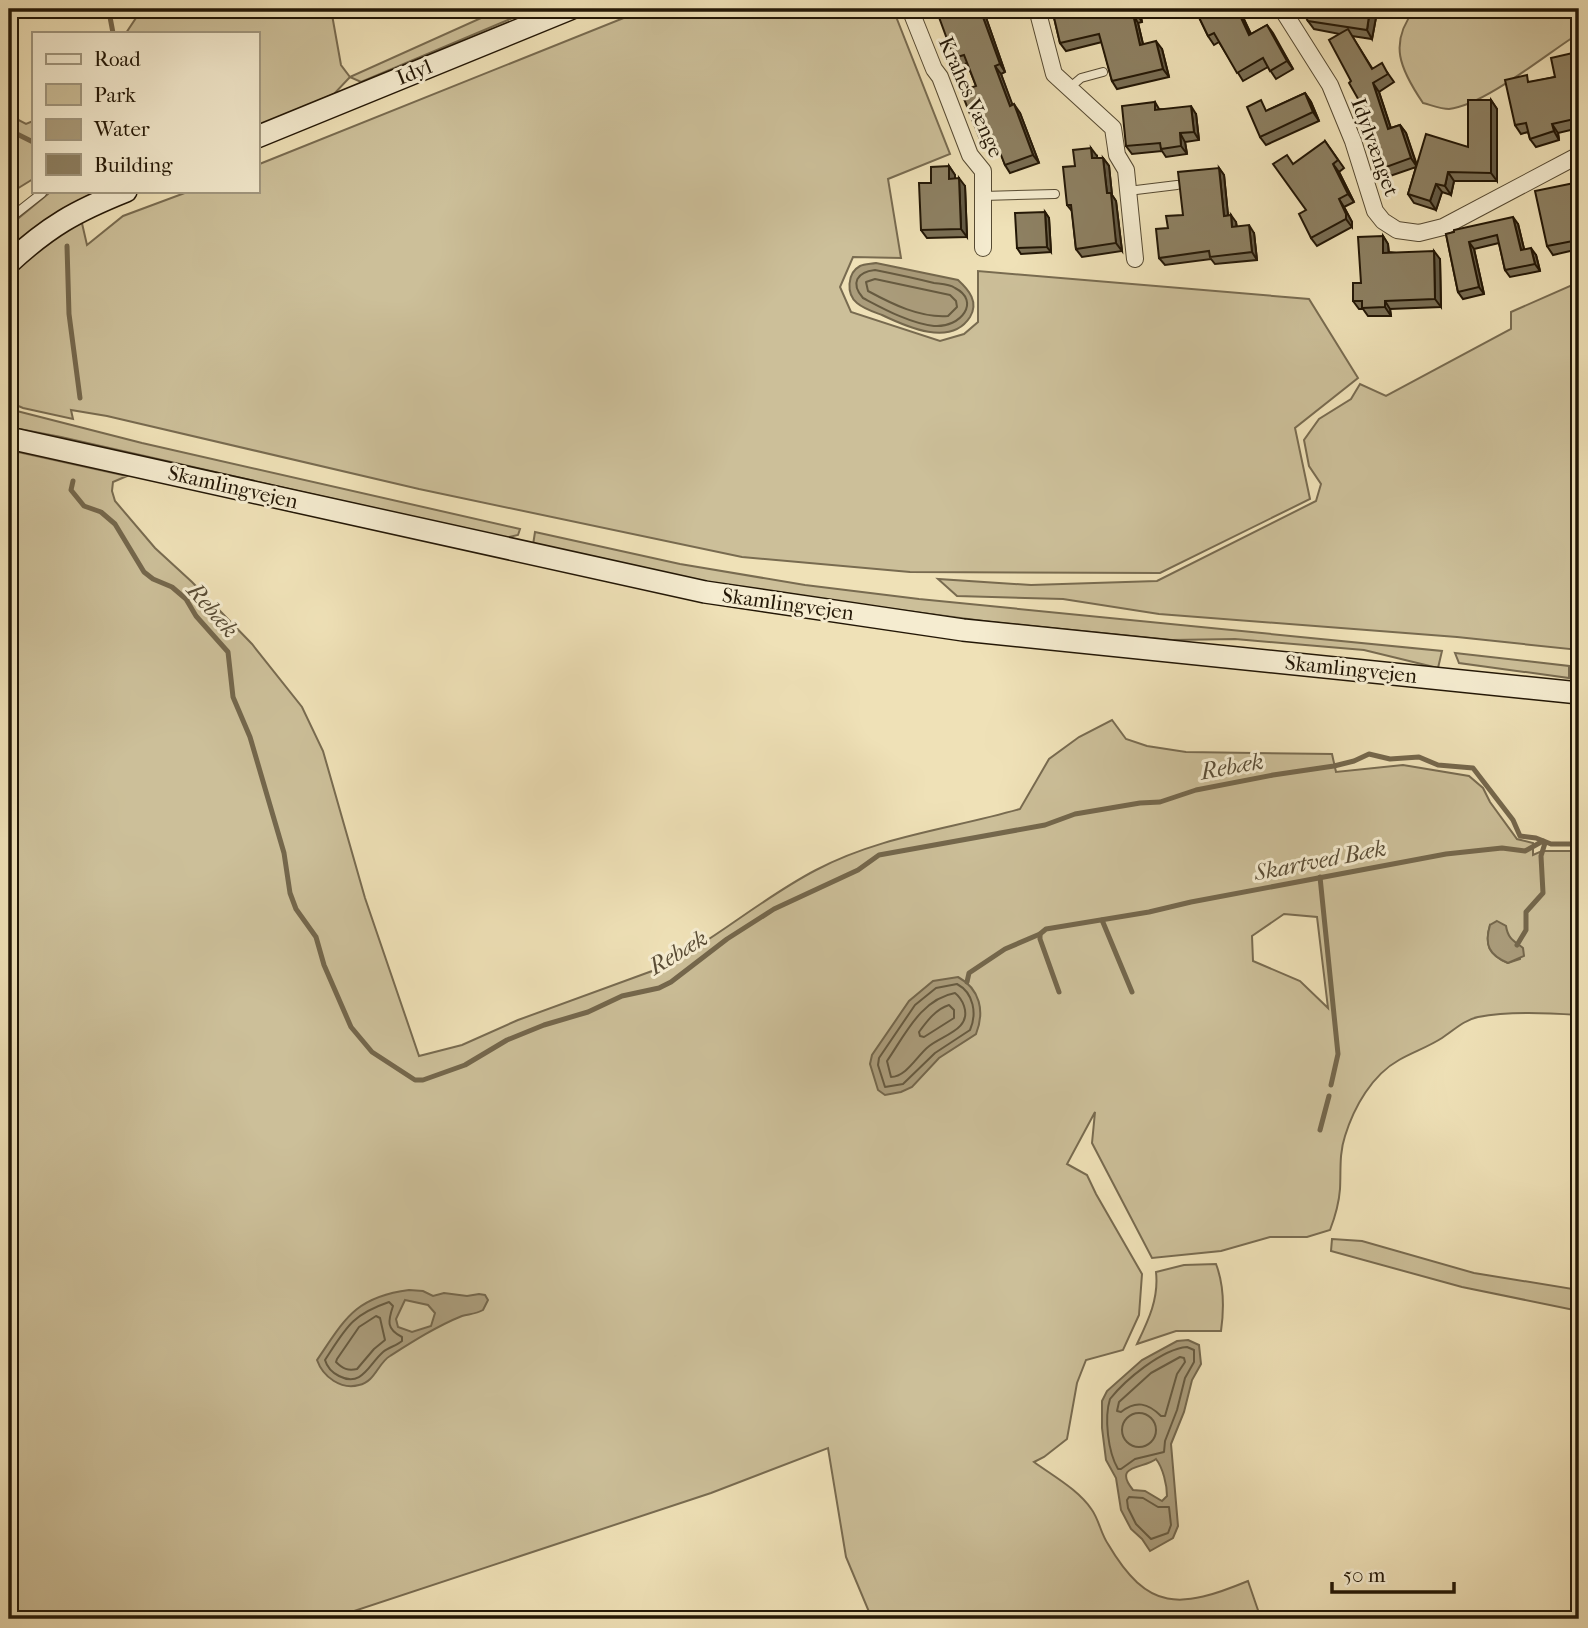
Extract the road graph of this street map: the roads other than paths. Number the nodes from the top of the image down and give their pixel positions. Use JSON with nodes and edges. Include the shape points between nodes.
{"nodes":[{"id":1,"x":570,"y":9,"type":"edge"},
{"id":2,"x":910,"y":9,"type":"edge"},
{"id":3,"x":1037,"y":9,"type":"edge"},
{"id":4,"x":1282,"y":9,"type":"edge"},
{"id":5,"x":1102,"y":72,"type":"dead end"},
{"id":6,"x":1068,"y":89,"type":"junction"},
{"id":7,"x":259,"y":136,"type":"edge"},
{"id":8,"x":1579,"y":155,"type":"edge"},
{"id":9,"x":1178,"y":185,"type":"edge"},
{"id":10,"x":1128,"y":191,"type":"junction"},
{"id":11,"x":124,"y":192,"type":"edge"},
{"id":12,"x":42,"y":193,"type":"dead end"},
{"id":13,"x":1055,"y":194,"type":"dead end"},
{"id":14,"x":983,"y":196,"type":"junction"},
{"id":15,"x":9,"y":219,"type":"edge"},
{"id":16,"x":983,"y":248,"type":"dead end"},
{"id":17,"x":1135,"y":259,"type":"dead end"},
{"id":18,"x":9,"y":263,"type":"edge"},
{"id":19,"x":9,"y":438,"type":"edge"},
{"id":20,"x":1579,"y":692,"type":"edge"}],
"edges":[{"from":1,"to":7,"type":"street","name":"Idyl"},
{"from":2,"to":14,"type":"street","name":"Krahes Vænge","via":[[970,155],[983,171]]},
{"from":3,"to":6,"type":"street","via":[[1054,74]]},
{"from":4,"to":8,"type":"street","name":"Idylvænget","via":[[1330,85],[1375,211],[1397,230],[1419,233],[1443,227]]},
{"from":5,"to":6,"type":"lane","via":[[1081,78]]},
{"from":6,"to":10,"type":"street","via":[[1112,128]]},
{"from":9,"to":10,"type":"lane"},
{"from":10,"to":17,"type":"street"},
{"from":11,"to":18,"type":"street","via":[[55,224]]},
{"from":12,"to":15,"type":"lane"},
{"from":13,"to":14,"type":"lane"},
{"from":14,"to":16,"type":"street","name":"Krahes Vænge"},
{"from":19,"to":20,"type":"street","name":"Skamlingvejen","via":[[705,592],[963,630]]}]}
